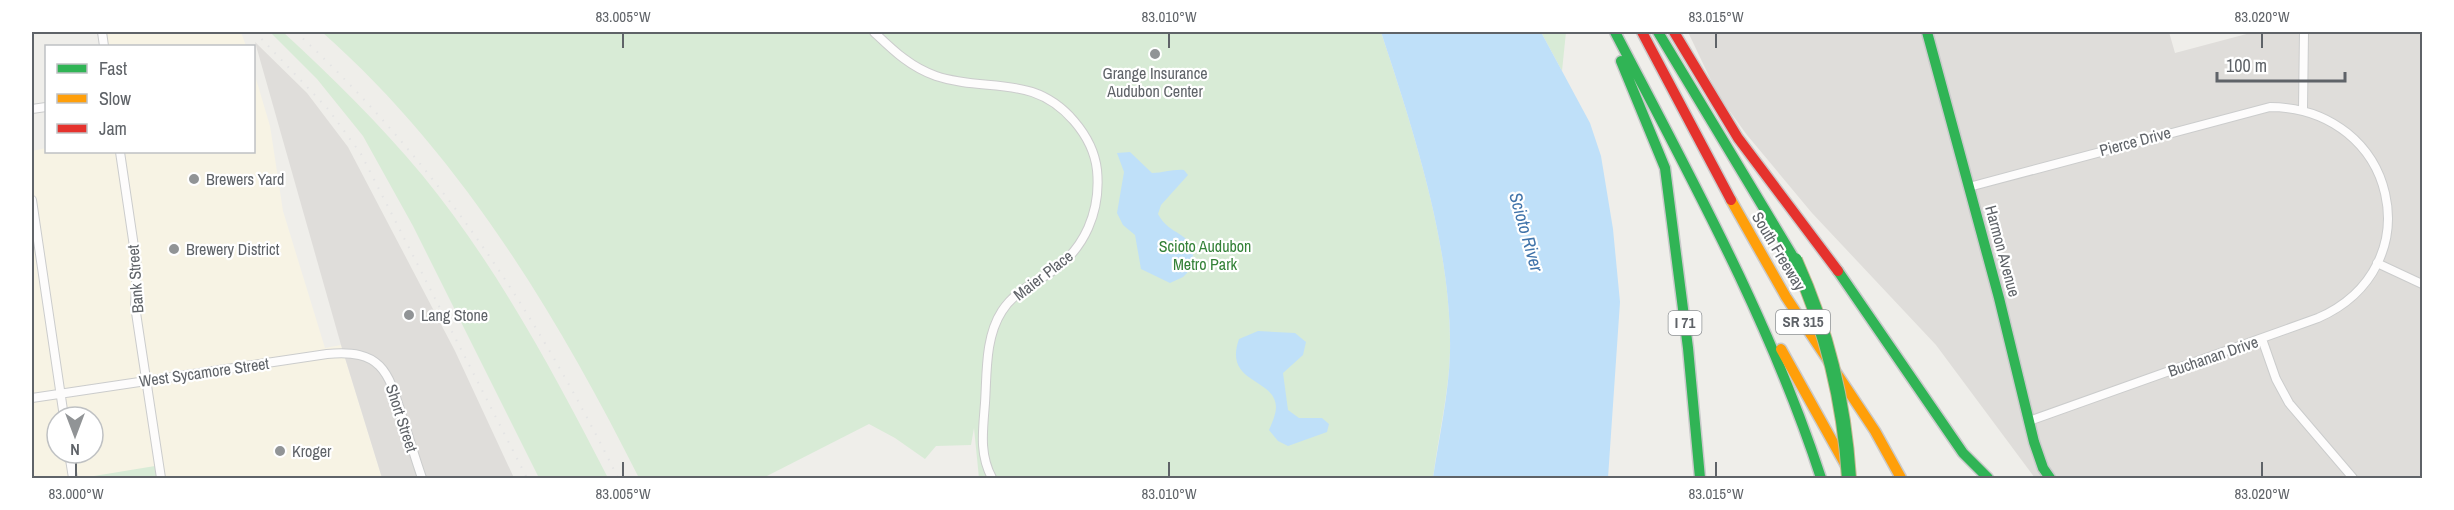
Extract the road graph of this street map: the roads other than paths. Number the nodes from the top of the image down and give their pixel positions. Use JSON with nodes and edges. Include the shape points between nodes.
{"nodes":[{"id":1,"x":874,"y":32,"type":"edge"},
{"id":2,"x":1608,"y":32,"type":"edge"},
{"id":3,"x":1615,"y":32,"type":"edge"},
{"id":4,"x":1642,"y":32,"type":"edge"},
{"id":5,"x":1658,"y":32,"type":"edge"},
{"id":6,"x":1674,"y":32,"type":"edge"},
{"id":7,"x":1927,"y":32,"type":"edge"},
{"id":8,"x":2304,"y":32,"type":"edge"},
{"id":9,"x":2303,"y":109,"type":"junction"},
{"id":10,"x":120,"y":153,"type":"edge"},
{"id":11,"x":1969,"y":187,"type":"junction"},
{"id":12,"x":32,"y":200,"type":"edge"},
{"id":13,"x":2377,"y":262,"type":"junction"},
{"id":14,"x":1736,"y":269,"type":"junction"},
{"id":15,"x":2422,"y":284,"type":"edge"},
{"id":16,"x":2262,"y":339,"type":"junction"},
{"id":17,"x":375,"y":361,"type":"joint"},
{"id":18,"x":147,"y":380,"type":"junction"},
{"id":19,"x":60,"y":393,"type":"junction"},
{"id":20,"x":32,"y":398,"type":"edge"},
{"id":21,"x":62,"y":405,"type":"edge"},
{"id":22,"x":2029,"y":421,"type":"junction"},
{"id":23,"x":161,"y":478,"type":"edge"},
{"id":24,"x":422,"y":478,"type":"edge"},
{"id":25,"x":992,"y":478,"type":"edge"},
{"id":26,"x":1700,"y":478,"type":"edge"},
{"id":27,"x":1821,"y":478,"type":"edge"},
{"id":28,"x":1851,"y":478,"type":"edge"},
{"id":29,"x":1901,"y":478,"type":"edge"},
{"id":30,"x":1989,"y":478,"type":"edge"},
{"id":31,"x":2050,"y":478,"type":"edge"},
{"id":32,"x":2353,"y":478,"type":"edge"}],
"edges":[{"from":1,"to":25,"type":"street","name":"Maier Place","via":[[902,58],[938,77],[1016,87],[1042,95],[1072,119],[1094,154],[1097,196],[1087,233],[1062,264],[1009,300],[992,333],[982,448]]},
{"from":2,"to":26,"type":"main road","number":"I 71","via":[[1665,168]]},
{"from":3,"to":14,"type":"main road","number":"SR 315"},
{"from":4,"to":29,"type":"main road","name":"South Freeway","number":"SR 315","via":[[1760,253]]},
{"from":5,"to":28,"type":"main road","bridge":true,"via":[[1795,260],[1824,328],[1841,390]]},
{"from":6,"to":30,"type":"main road","via":[[1738,138],[1860,300],[1963,453]]},
{"from":7,"to":11,"type":"main road","name":"Harmon Avenue"},
{"from":8,"to":9,"type":"street"},
{"from":9,"to":11,"type":"street","name":"Pierce Drive","via":[[2253,109]]},
{"from":9,"to":13,"type":"street","name":"Buchanan Drive","via":[[2344,129],[2367,153],[2381,177],[2387,214]]},
{"from":10,"to":18,"type":"street","name":"Bank Street","via":[[137,267],[134,292]]},
{"from":11,"to":22,"type":"main road","name":"Harmon Avenue"},
{"from":12,"to":19,"type":"street"},
{"from":13,"to":15,"type":"street"},
{"from":13,"to":16,"type":"street","name":"Buchanan Drive","via":[[2368,280],[2345,304]]},
{"from":14,"to":27,"type":"main road","number":"SR 315","via":[[1780,365]]},
{"from":14,"to":28,"type":"main road"},
{"from":16,"to":22,"type":"street","name":"Buchanan Drive"},
{"from":16,"to":32,"type":"street","via":[[2289,403]]},
{"from":17,"to":18,"type":"street","name":"West Sycamore Street","via":[[342,352]]},
{"from":17,"to":24,"type":"street","name":"Short Street","via":[[390,378]]},
{"from":18,"to":19,"type":"street","name":"West Sycamore Street"},
{"from":18,"to":23,"type":"street","name":"Bank Street"},
{"from":19,"to":20,"type":"street","name":"West Sycamore Street"},
{"from":19,"to":21,"type":"street"},
{"from":22,"to":31,"type":"main road","name":"Harmon Avenue","via":[[2043,468]]}]}
